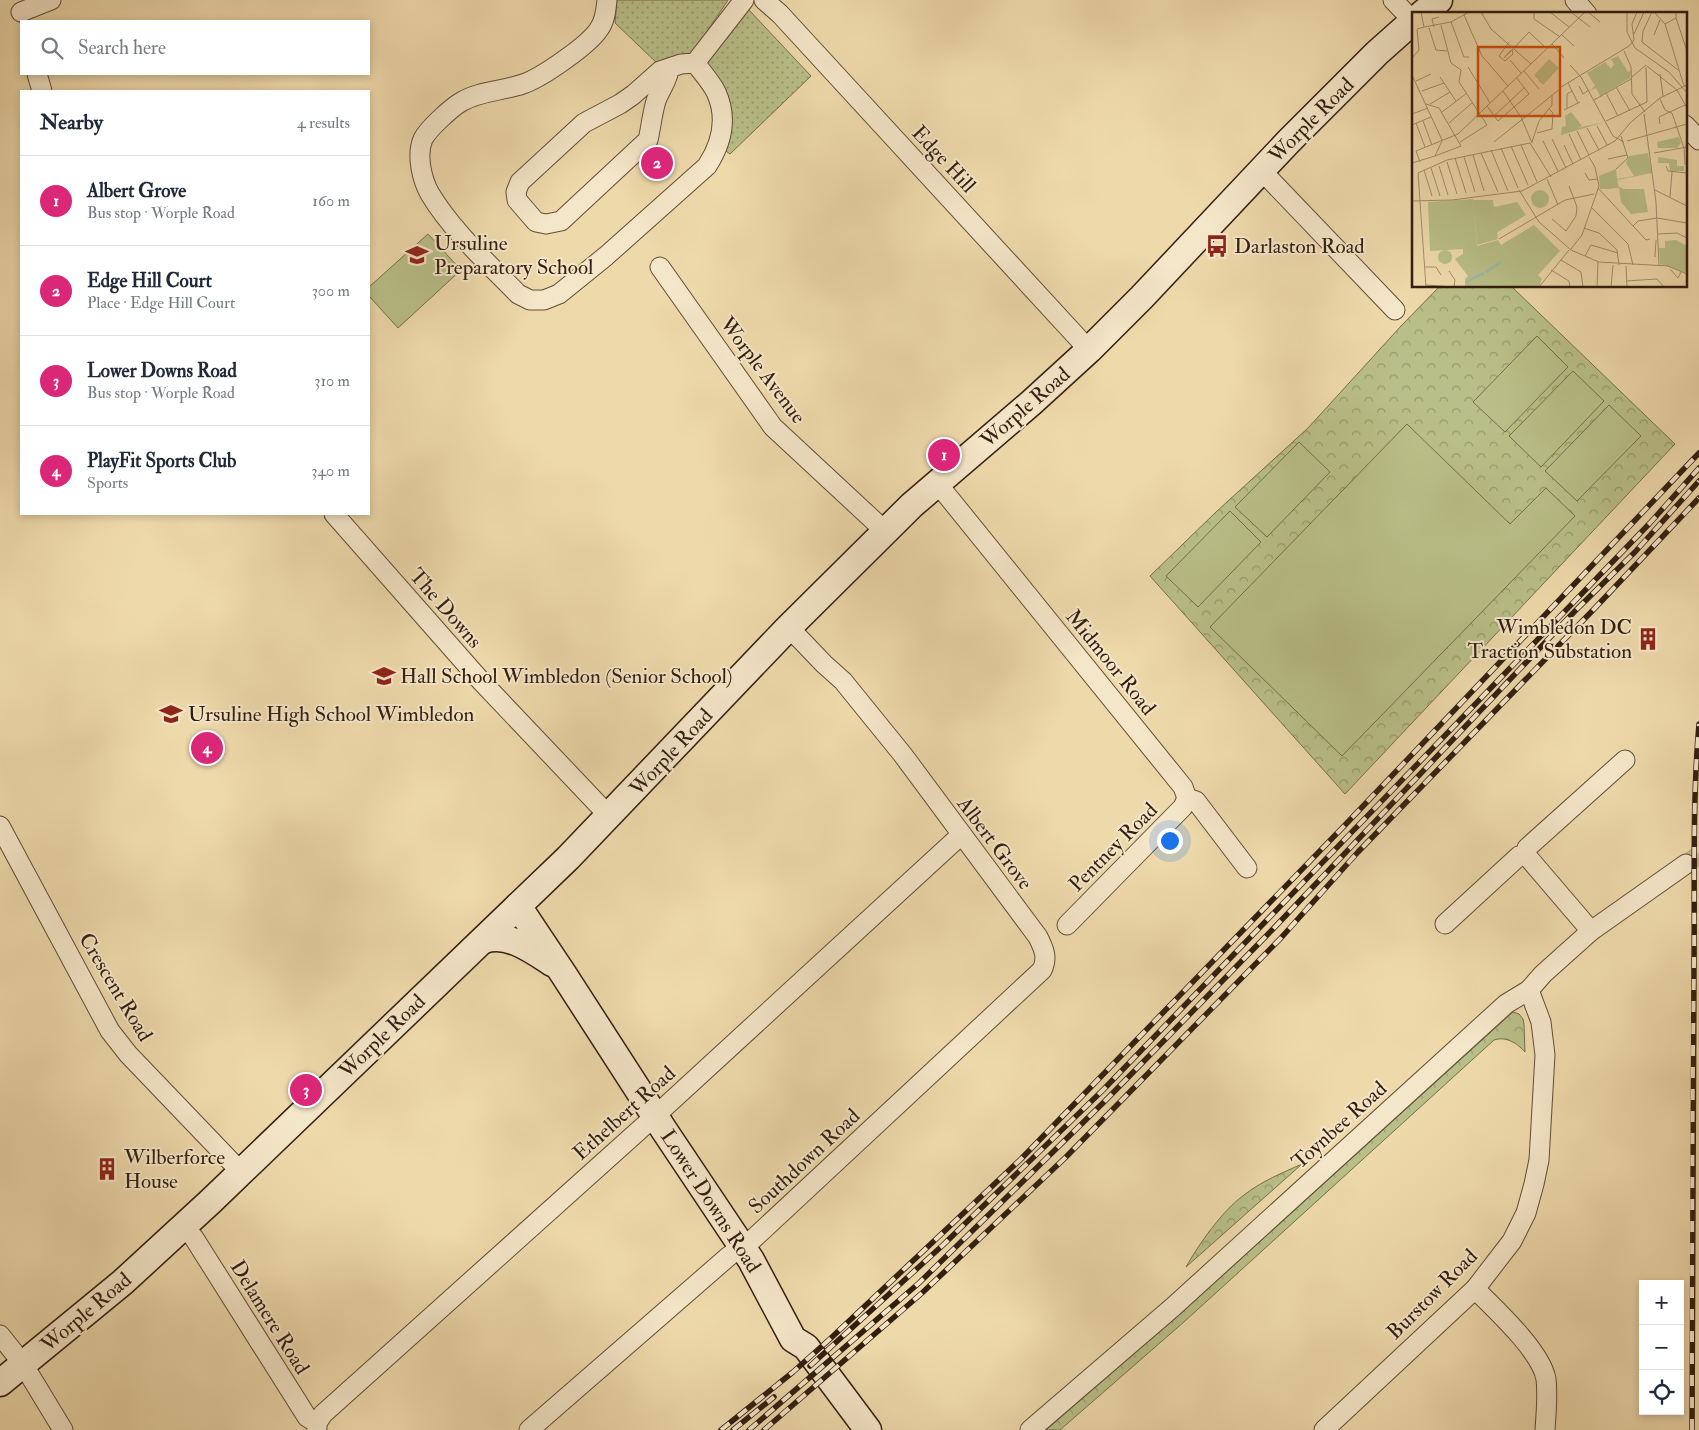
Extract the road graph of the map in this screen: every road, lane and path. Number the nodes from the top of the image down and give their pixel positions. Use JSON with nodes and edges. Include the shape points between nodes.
{"nodes":[{"id":1,"x":52,"y":0,"type":"edge"},
{"id":2,"x":607,"y":0,"type":"edge"},
{"id":3,"x":744,"y":0,"type":"edge"},
{"id":4,"x":764,"y":0,"type":"edge"},
{"id":5,"x":1393,"y":0,"type":"edge"},
{"id":6,"x":1439,"y":0,"type":"edge"},
{"id":7,"x":1575,"y":0,"type":"edge"},
{"id":8,"x":20,"y":11,"type":"edge"},
{"id":9,"x":1424,"y":12,"type":"edge"},
{"id":10,"x":1585,"y":12,"type":"edge"},
{"id":11,"x":1412,"y":20,"type":"edge"},
{"id":12,"x":1412,"y":22,"type":"edge"},
{"id":13,"x":695,"y":63,"type":"junction"},
{"id":14,"x":669,"y":69,"type":"junction"},
{"id":15,"x":37,"y":75,"type":"edge"},
{"id":16,"x":42,"y":90,"type":"edge"},
{"id":17,"x":1686,"y":126,"type":"edge"},
{"id":18,"x":1699,"y":140,"type":"edge"},
{"id":19,"x":1261,"y":170,"type":"junction"},
{"id":20,"x":660,"y":267,"type":"dead end"},
{"id":21,"x":1395,"y":310,"type":"dead end"},
{"id":22,"x":1089,"y":350,"type":"junction"},
{"id":23,"x":937,"y":483,"type":"junction"},
{"id":24,"x":335,"y":515,"type":"edge"},
{"id":25,"x":886,"y":532,"type":"junction"},
{"id":26,"x":787,"y":630,"type":"junction"},
{"id":27,"x":1625,"y":760,"type":"dead end"},
{"id":28,"x":1187,"y":798,"type":"junction"},
{"id":29,"x":610,"y":817,"type":"junction"},
{"id":30,"x":0,"y":826,"type":"edge"},
{"id":31,"x":960,"y":835,"type":"junction"},
{"id":32,"x":1526,"y":856,"type":"junction"},
{"id":33,"x":1686,"y":864,"type":"tunnel mouth"},
{"id":34,"x":1247,"y":868,"type":"dead end"},
{"id":35,"x":518,"y":906,"type":"junction"},
{"id":36,"x":1445,"y":924,"type":"dead end"},
{"id":37,"x":1067,"y":925,"type":"dead end"},
{"id":38,"x":1592,"y":931,"type":"junction"},
{"id":39,"x":484,"y":940,"type":"junction"},
{"id":40,"x":1045,"y":951,"type":"joint"},
{"id":41,"x":559,"y":967,"type":"junction"},
{"id":42,"x":1529,"y":990,"type":"junction"},
{"id":43,"x":655,"y":1116,"type":"junction"},
{"id":44,"x":241,"y":1172,"type":"junction"},
{"id":45,"x":184,"y":1226,"type":"junction"},
{"id":46,"x":742,"y":1247,"type":"junction"},
{"id":47,"x":1475,"y":1289,"type":"junction"},
{"id":48,"x":0,"y":1334,"type":"edge"},
{"id":49,"x":23,"y":1364,"type":"junction"},
{"id":50,"x":0,"y":1383,"type":"edge"},
{"id":51,"x":317,"y":1427,"type":"edge"},
{"id":52,"x":63,"y":1430,"type":"edge"},
{"id":53,"x":529,"y":1430,"type":"edge"},
{"id":54,"x":868,"y":1430,"type":"edge"},
{"id":55,"x":1030,"y":1430,"type":"edge"},
{"id":56,"x":1324,"y":1430,"type":"edge"},
{"id":57,"x":1545,"y":1430,"type":"edge"}],
"edges":[{"from":1,"to":8,"type":"street"},
{"from":2,"to":13,"type":"street","via":[[599,30],[578,49],[525,84],[479,94],[461,102],[423,139],[420,157],[429,193],[452,225],[518,294],[530,300],[544,300],[559,294],[707,166],[722,132],[722,113],[715,92]]},
{"from":3,"to":13,"type":"street"},
{"from":4,"to":22,"type":"street","name":"Edge Hill"},
{"from":5,"to":11,"type":"street"},
{"from":6,"to":9,"type":"main road"},
{"from":7,"to":10,"type":"street"},
{"from":12,"to":19,"type":"main road","name":"Worple Road"},
{"from":13,"to":14,"type":"street"},
{"from":14,"to":14,"type":"street","via":[[668,78],[655,103],[648,140],[561,221],[536,222],[517,200],[520,182],[584,123],[620,104],[660,71]]},
{"from":15,"to":16,"type":"street"},
{"from":17,"to":18,"type":"street"},
{"from":19,"to":21,"type":"street"},
{"from":19,"to":22,"type":"main road","name":"Worple Road"},
{"from":20,"to":25,"type":"street","name":"Worple Avenue","via":[[773,427]]},
{"from":22,"to":23,"type":"main road","name":"Worple Road"},
{"from":23,"to":25,"type":"main road","name":"Worple Road"},
{"from":23,"to":28,"type":"street","name":"Midmoor Road","via":[[1183,787]]},
{"from":24,"to":29,"type":"street","name":"The Downs","via":[[481,681]]},
{"from":25,"to":26,"type":"main road","name":"Worple Road"},
{"from":26,"to":29,"type":"main road","name":"Worple Road"},
{"from":26,"to":31,"type":"street","name":"Albert Grove","via":[[793,632],[849,688]]},
{"from":27,"to":32,"type":"street","via":[[1527,848]]},
{"from":28,"to":34,"type":"street","name":"Midmoor Road","via":[[1196,801]]},
{"from":28,"to":37,"type":"street","name":"Pentney Road","via":[[1183,807]]},
{"from":29,"to":35,"type":"main road","name":"Worple Road"},
{"from":30,"to":44,"type":"street","name":"Crescent Road","via":[[110,1031]]},
{"from":31,"to":40,"type":"street","name":"Albert Grove","via":[[1038,937]]},
{"from":31,"to":43,"type":"street","name":"Ethelbert Road"},
{"from":32,"to":36,"type":"street","via":[[1519,856]]},
{"from":32,"to":38,"type":"street"},
{"from":33,"to":38,"type":"street","name":"Toynbee Road"},
{"from":35,"to":39,"type":"main road","name":"Worple Road"},
{"from":35,"to":41,"type":"main road","name":"Lower Downs Road"},
{"from":38,"to":42,"type":"street","name":"Toynbee Road"},
{"from":39,"to":41,"type":"main road","name":"Lower Downs Road","via":[[502,937]]},
{"from":39,"to":44,"type":"main road","name":"Worple Road"},
{"from":40,"to":46,"type":"street","name":"Southdown Road","via":[[1042,970]]},
{"from":41,"to":43,"type":"main road","name":"Lower Downs Road"},
{"from":42,"to":47,"type":"street","name":"Burstow Road","via":[[1541,1022],[1545,1055],[1541,1135],[1534,1184],[1526,1213],[1512,1241]]},
{"from":42,"to":55,"type":"street","name":"Toynbee Road","via":[[1506,1004],[1173,1307]]},
{"from":43,"to":46,"type":"main road","name":"Lower Downs Road"},
{"from":43,"to":51,"type":"street","name":"Ethelbert Road","via":[[323,1414]]},
{"from":44,"to":45,"type":"main road","name":"Worple Road"},
{"from":45,"to":49,"type":"main road","name":"Worple Road","via":[[123,1282]]},
{"from":45,"to":51,"type":"street","name":"Delamere Road","via":[[307,1417]]},
{"from":46,"to":53,"type":"street","name":"Southdown Road"},
{"from":46,"to":54,"type":"main road","name":"Lower Downs Road","via":[[793,1339],[806,1347]]},
{"from":47,"to":56,"type":"street","name":"Burstow Road"},
{"from":47,"to":57,"type":"street","via":[[1532,1349],[1541,1363],[1547,1394]]},
{"from":48,"to":49,"type":"street"},
{"from":49,"to":50,"type":"main road","name":"Worple Road"},
{"from":49,"to":52,"type":"street"}]}
